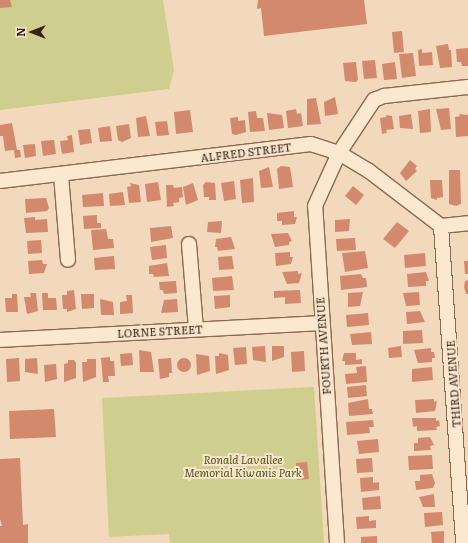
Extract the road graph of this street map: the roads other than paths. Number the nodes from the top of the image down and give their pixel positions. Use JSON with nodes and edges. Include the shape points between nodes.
{"nodes":[{"id":1,"x":468,"y":87,"type":"edge"},
{"id":2,"x":339,"y":153,"type":"junction"},
{"id":3,"x":61,"y":175,"type":"junction"},
{"id":4,"x":0,"y":181,"type":"edge"},
{"id":5,"x":468,"y":223,"type":"edge"},
{"id":6,"x":441,"y":226,"type":"junction"},
{"id":7,"x":189,"y":244,"type":"dead end"},
{"id":8,"x":68,"y":260,"type":"dead end"},
{"id":9,"x":321,"y":323,"type":"junction"},
{"id":10,"x":196,"y":329,"type":"junction"},
{"id":11,"x":0,"y":340,"type":"edge"},
{"id":12,"x":463,"y":468,"type":"edge"},
{"id":13,"x":337,"y":543,"type":"edge"},
{"id":14,"x":464,"y":543,"type":"edge"}],
"edges":[{"from":1,"to":2,"type":"street","name":"FOURTH AVENUE","via":[[384,96],[374,100]]},
{"from":2,"to":3,"type":"street","name":"ALFRED STREET","via":[[311,144]]},
{"from":2,"to":6,"type":"street","name":"ALFRED STREET","via":[[369,171]]},
{"from":2,"to":9,"type":"street","name":"FOURTH AVENUE","via":[[315,206]]},
{"from":3,"to":4,"type":"street","name":"ALFRED STREET"},
{"from":3,"to":8,"type":"street"},
{"from":5,"to":6,"type":"street"},
{"from":6,"to":12,"type":"street","name":"THIRD AVENUE"},
{"from":7,"to":10,"type":"street"},
{"from":9,"to":10,"type":"street","name":"LORNE STREET"},
{"from":9,"to":13,"type":"street","name":"FOURTH AVENUE"},
{"from":10,"to":11,"type":"street","name":"LORNE STREET"},
{"from":12,"to":14,"type":"street","name":"THIRD AVENUE"}]}
